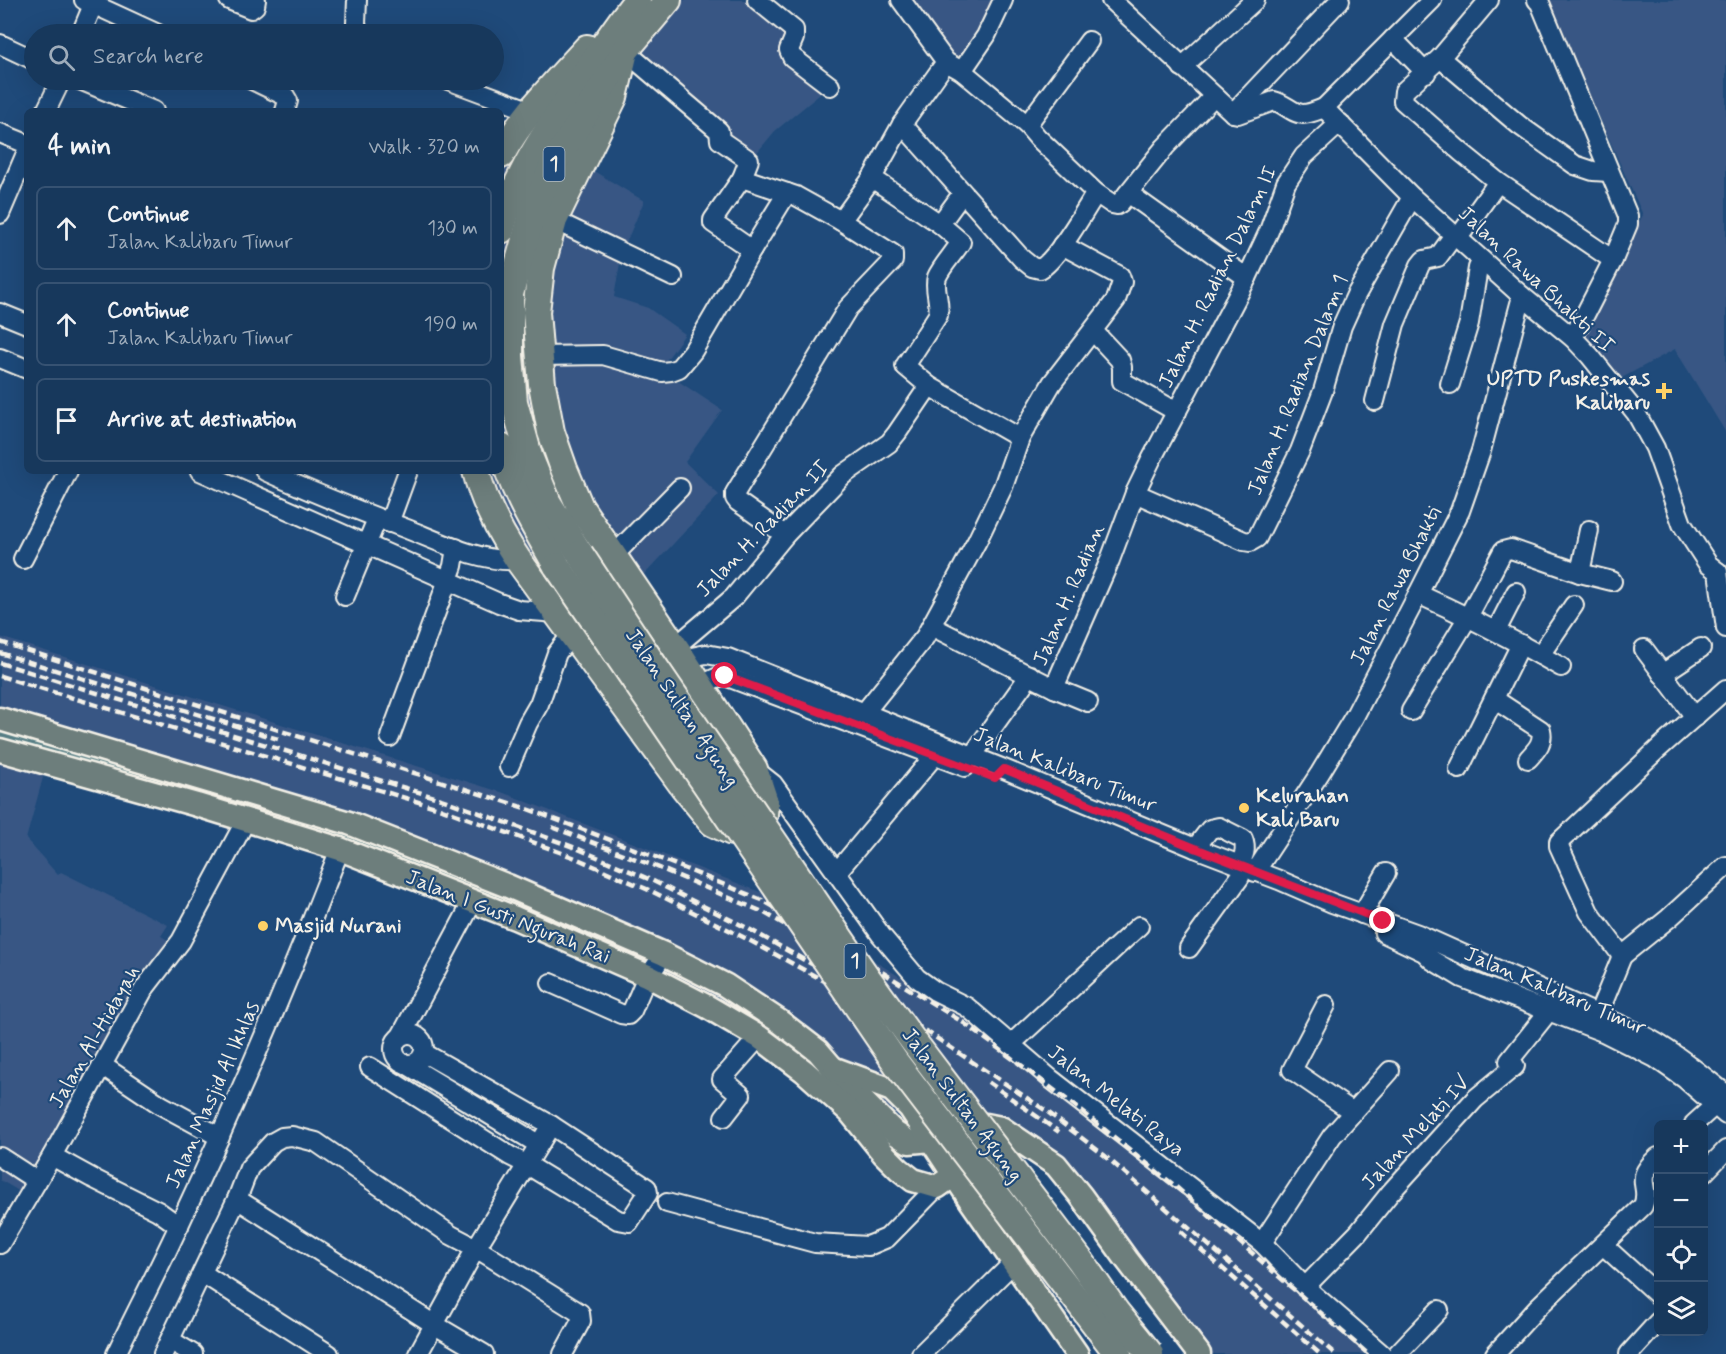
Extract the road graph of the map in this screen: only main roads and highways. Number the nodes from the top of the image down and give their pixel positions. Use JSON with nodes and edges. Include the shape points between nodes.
{"nodes":[{"id":1,"x":637,"y":0,"type":"edge"},
{"id":2,"x":668,"y":0,"type":"edge"},
{"id":3,"x":617,"y":44,"type":"junction"},
{"id":4,"x":504,"y":150,"type":"edge"},
{"id":5,"x":504,"y":221,"type":"edge"},
{"id":6,"x":504,"y":461,"type":"edge"},
{"id":7,"x":477,"y":474,"type":"edge"},
{"id":8,"x":0,"y":718,"type":"edge"},
{"id":9,"x":0,"y":750,"type":"edge"},
{"id":10,"x":107,"y":750,"type":"junction"},
{"id":11,"x":105,"y":780,"type":"junction"},
{"id":12,"x":932,"y":1140,"type":"junction"},
{"id":13,"x":1020,"y":1140,"type":"junction"},
{"id":14,"x":945,"y":1181,"type":"junction"},
{"id":15,"x":1077,"y":1354,"type":"edge"},
{"id":16,"x":1118,"y":1354,"type":"edge"},
{"id":17,"x":1150,"y":1354,"type":"edge"},
{"id":18,"x":1199,"y":1354,"type":"edge"}],
"edges":[{"from":1,"to":3,"type":"highway","name":"Jalan Sultan Agung","number":"1"},
{"from":2,"to":3,"type":"highway","name":"Jalan Sultan Agung","number":"1"},
{"from":3,"to":4,"type":"highway","via":[[588,48],[544,94]]},
{"from":3,"to":5,"type":"highway","name":"Jalan Sultan Agung","number":"1","via":[[541,139],[514,190]]},
{"from":3,"to":7,"type":"highway","via":[[614,97],[554,220],[541,268],[536,312],[551,432],[580,507],[754,769],[765,802],[762,823],[740,832],[713,823],[518,560],[500,533]]},
{"from":3,"to":17,"type":"highway","name":"Jalan Sultan Agung","number":"1","bridge":true,"via":[[554,163],[532,214],[510,294],[514,402],[529,456],[548,503],[656,670],[868,978]]},
{"from":6,"to":16,"type":"highway","name":"Jalan Sultan Agung","number":"1","bridge":true,"via":[[521,503],[557,566],[896,1063]]},
{"from":8,"to":10,"type":"main road","name":"Jalan I Gusti Ngurah Rai"},
{"from":9,"to":11,"type":"main road","name":"Jalan I Gusti Ngurah Rai"},
{"from":10,"to":11,"type":"main road"},
{"from":10,"to":12,"type":"main road","name":"Jalan I Gusti Ngurah Rai","via":[[349,823],[664,954],[725,984],[818,1051],[895,1133],[909,1142]]},
{"from":11,"to":14,"type":"main road","name":"Jalan I Gusti Ngurah Rai","via":[[340,849],[648,976],[759,1037],[804,1071],[850,1112],[913,1180]]},
{"from":12,"to":13,"type":"main road","name":"Jalan I Gusti Ngurah Rai","via":[[986,1125],[1001,1128]]},
{"from":12,"to":14,"type":"main road"},
{"from":13,"to":14,"type":"main road","via":[[997,1139],[985,1144],[969,1154]]},
{"from":13,"to":18,"type":"main road","name":"Jalan I Gusti Ngurah Rai","via":[[1056,1165]]},
{"from":14,"to":15,"type":"main road","via":[[971,1201]]}]}
